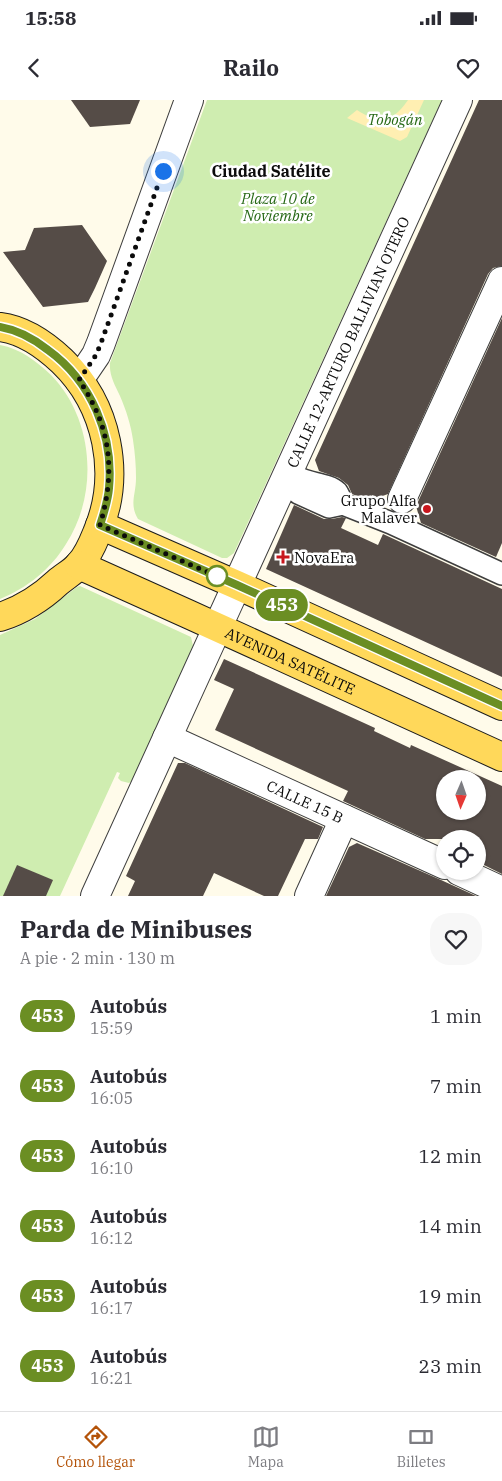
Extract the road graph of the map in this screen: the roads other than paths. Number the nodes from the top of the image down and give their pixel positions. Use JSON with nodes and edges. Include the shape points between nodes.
{"nodes":[{"id":1,"x":189,"y":100,"type":"edge"},
{"id":2,"x":458,"y":100,"type":"edge"},
{"id":3,"x":502,"y":281,"type":"edge"},
{"id":4,"x":0,"y":328,"type":"edge"},
{"id":5,"x":79,"y":380,"type":"junction"},
{"id":6,"x":300,"y":486,"type":"dead end"},
{"id":7,"x":402,"y":499,"type":"joint"},
{"id":8,"x":391,"y":523,"type":"junction"},
{"id":9,"x":100,"y":525,"type":"junction"},
{"id":10,"x":79,"y":565,"type":"junction"},
{"id":11,"x":502,"y":574,"type":"edge"},
{"id":12,"x":237,"y":585,"type":"junction"},
{"id":13,"x":0,"y":617,"type":"edge"},
{"id":14,"x":217,"y":627,"type":"junction"},
{"id":15,"x":502,"y":706,"type":"edge"},
{"id":16,"x":167,"y":738,"type":"junction"},
{"id":17,"x":502,"y":757,"type":"edge"},
{"id":18,"x":344,"y":819,"type":"junction"},
{"id":19,"x":436,"y":861,"type":"edge"},
{"id":20,"x":478,"y":880,"type":"edge"},
{"id":21,"x":502,"y":891,"type":"edge"},
{"id":22,"x":95,"y":896,"type":"edge"},
{"id":23,"x":309,"y":896,"type":"edge"}],
"edges":[{"from":1,"to":5,"type":"street","via":[[101,343]]},
{"from":2,"to":12,"type":"street","name":"CALLE 12-ARTURO BALLIVIAN OTERO"},
{"from":3,"to":7,"type":"street"},
{"from":4,"to":5,"type":"main road","via":[[23,334],[39,343]]},
{"from":5,"to":9,"type":"main road","via":[[101,421],[108,454],[109,488]]},
{"from":6,"to":8,"type":"street","via":[[316,483],[336,492],[343,504]]},
{"from":7,"to":8,"type":"street"},
{"from":8,"to":11,"type":"street"},
{"from":9,"to":10,"type":"main road"},
{"from":9,"to":12,"type":"main road"},
{"from":10,"to":13,"type":"main road","via":[[28,605]]},
{"from":10,"to":14,"type":"main road","name":"AVENIDA SATÉLITE"},
{"from":12,"to":14,"type":"street","name":"CALLE 12-ARTURO BALLIVIAN OTERO"},
{"from":12,"to":15,"type":"main road"},
{"from":14,"to":16,"type":"street"},
{"from":14,"to":17,"type":"main road","name":"AVENIDA SATÉLITE"},
{"from":16,"to":18,"type":"street","name":"CALLE 15 B"},
{"from":16,"to":22,"type":"street"},
{"from":18,"to":19,"type":"street","name":"CALLE 15 B"},
{"from":18,"to":23,"type":"street"},
{"from":20,"to":21,"type":"street"}]}
